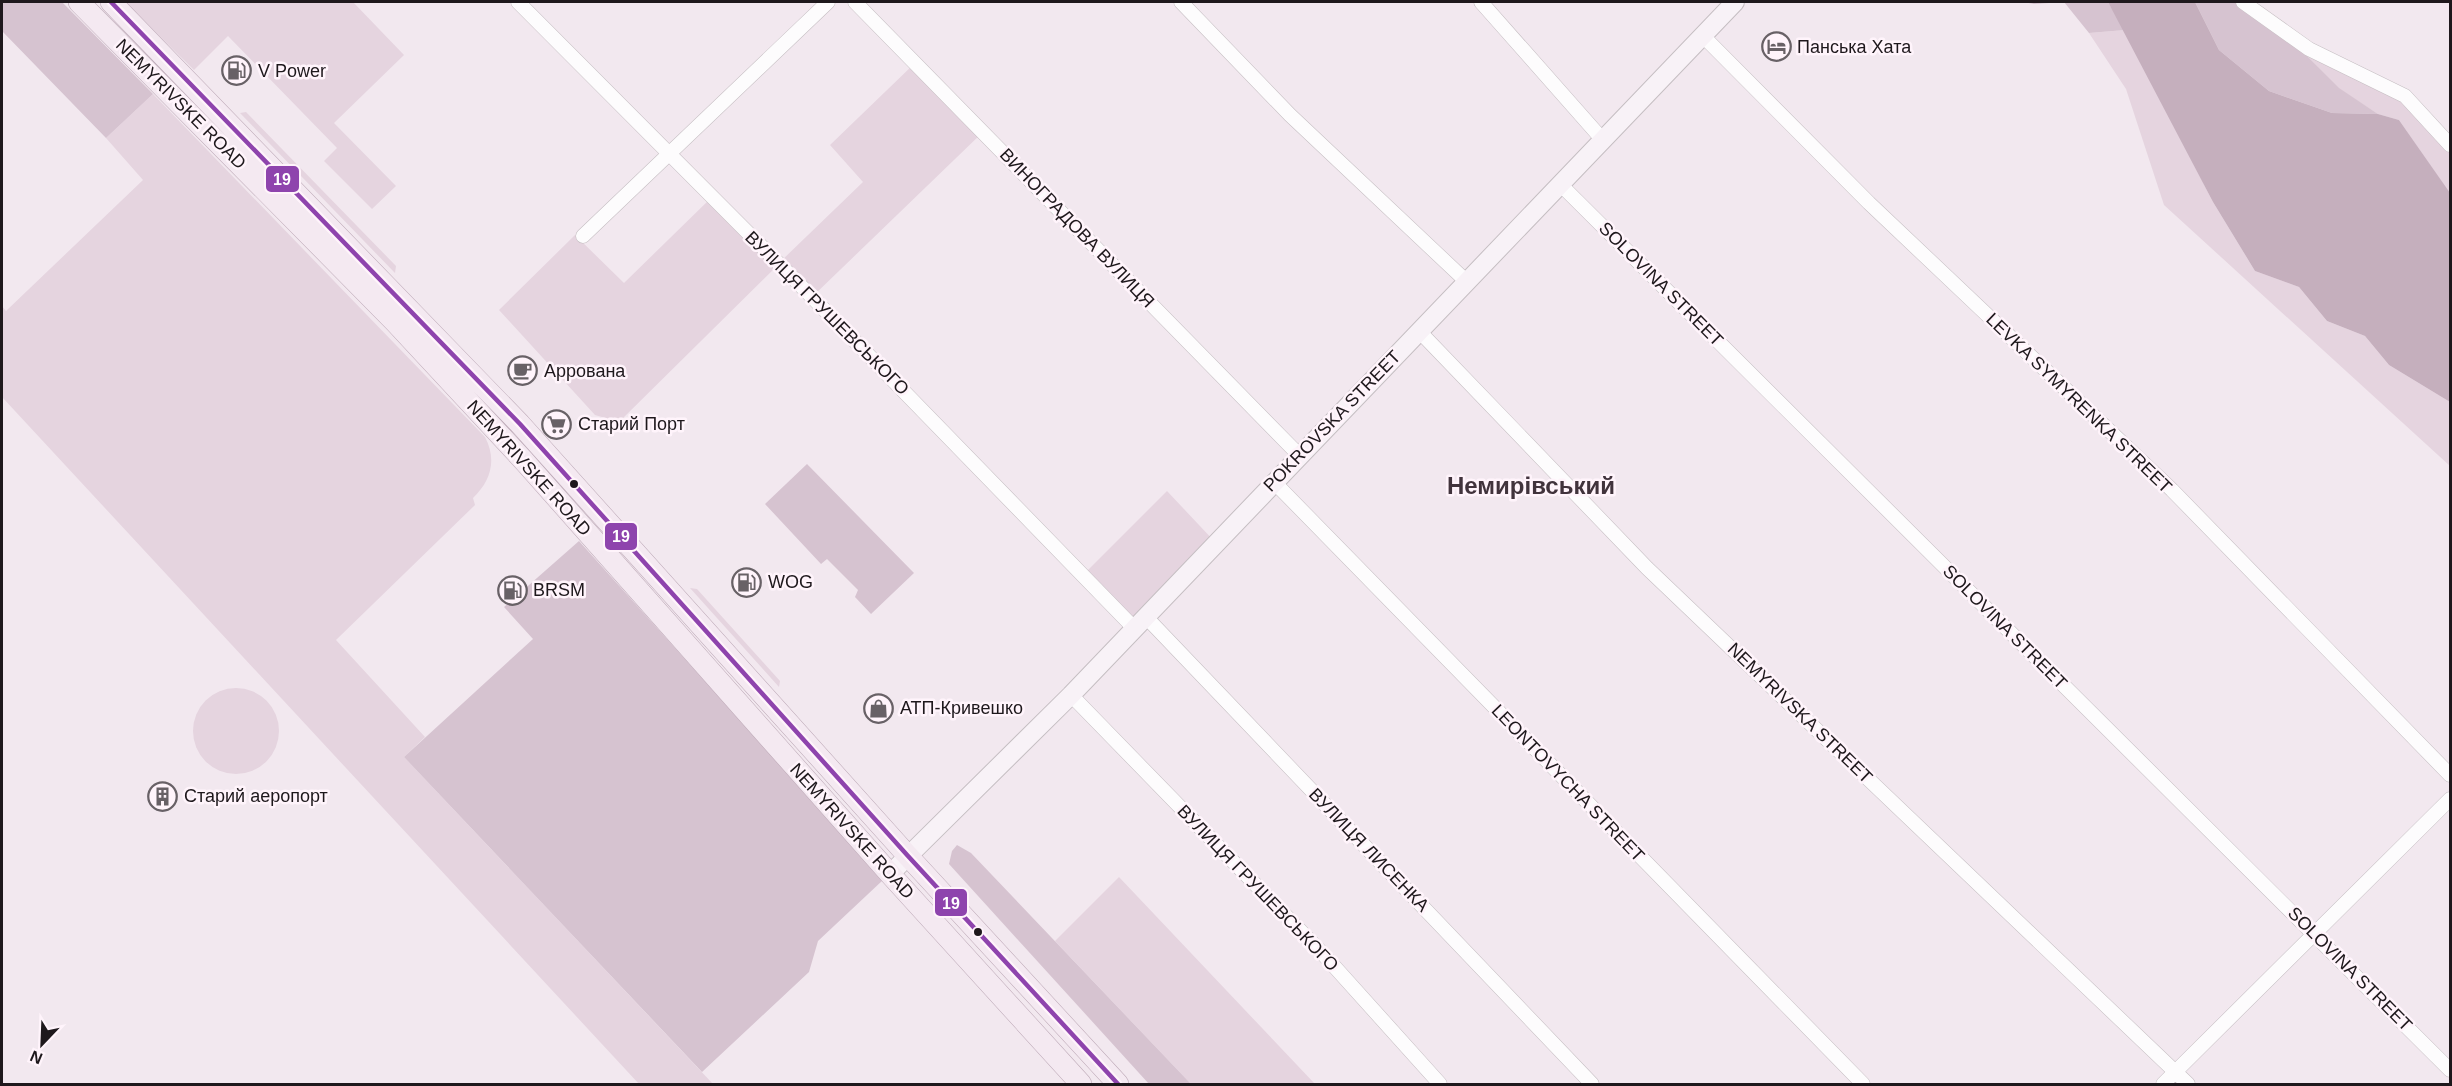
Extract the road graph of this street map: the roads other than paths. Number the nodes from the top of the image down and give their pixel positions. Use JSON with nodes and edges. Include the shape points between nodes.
{"nodes":[{"id":1,"x":79,"y":2,"type":"edge"},
{"id":2,"x":111,"y":2,"type":"edge"},
{"id":3,"x":518,"y":2,"type":"edge"},
{"id":4,"x":828,"y":2,"type":"edge"},
{"id":5,"x":855,"y":2,"type":"edge"},
{"id":6,"x":1181,"y":2,"type":"edge"},
{"id":7,"x":1481,"y":2,"type":"edge"},
{"id":8,"x":1735,"y":2,"type":"edge"},
{"id":9,"x":2243,"y":2,"type":"edge"},
{"id":10,"x":1703,"y":36,"type":"junction"},
{"id":11,"x":1602,"y":140,"type":"junction"},
{"id":12,"x":2451,"y":145,"type":"edge"},
{"id":13,"x":668,"y":155,"type":"junction"},
{"id":14,"x":1560,"y":183,"type":"junction"},
{"id":15,"x":583,"y":236,"type":"dead end"},
{"id":16,"x":1466,"y":281,"type":"junction"},
{"id":17,"x":1420,"y":332,"type":"junction"},
{"id":18,"x":1299,"y":455,"type":"junction"},
{"id":19,"x":1273,"y":481,"type":"junction"},
{"id":20,"x":1139,"y":622,"type":"junction"},
{"id":21,"x":1071,"y":695,"type":"junction"},
{"id":22,"x":2451,"y":775,"type":"edge"},
{"id":23,"x":2451,"y":799,"type":"edge"},
{"id":24,"x":908,"y":856,"type":"junction"},
{"id":25,"x":890,"y":874,"type":"junction"},
{"id":26,"x":2313,"y":933,"type":"junction"},
{"id":27,"x":2451,"y":1070,"type":"edge"},
{"id":28,"x":2177,"y":1073,"type":"junction"},
{"id":29,"x":1081,"y":1084,"type":"edge"},
{"id":30,"x":1118,"y":1084,"type":"edge"},
{"id":31,"x":1440,"y":1084,"type":"edge"},
{"id":32,"x":1592,"y":1084,"type":"edge"},
{"id":33,"x":1863,"y":1084,"type":"edge"},
{"id":34,"x":2163,"y":1084,"type":"edge"},
{"id":35,"x":2188,"y":1084,"type":"edge"}],
"edges":[{"from":1,"to":25,"type":"main road","name":"NEMYRIVSKE ROAD","via":[[395,322],[524,460]]},
{"from":2,"to":24,"type":"main road","name":"NEMYRIVSKE ROAD","via":[[520,424]]},
{"from":3,"to":13,"type":"street","name":"ВУЛИЦЯ ГРУШЕВСЬКОГО"},
{"from":4,"to":13,"type":"street"},
{"from":5,"to":18,"type":"street","name":"ВИНОГРАДОВА ВУЛИЦЯ"},
{"from":6,"to":16,"type":"street","via":[[1298,123]]},
{"from":7,"to":11,"type":"street"},
{"from":8,"to":10,"type":"street","name":"POKROVSKA STREET"},
{"from":9,"to":12,"type":"street","via":[[2309,49],[2405,96]]},
{"from":10,"to":11,"type":"street","name":"POKROVSKA STREET"},
{"from":10,"to":22,"type":"street","name":"LEVKA SYMYRENKA STREET","via":[[1869,203],[2172,490]]},
{"from":11,"to":14,"type":"street","name":"POKROVSKA STREET"},
{"from":13,"to":15,"type":"street"},
{"from":13,"to":20,"type":"street","name":"ВУЛИЦЯ ГРУШЕВСЬКОГО"},
{"from":14,"to":16,"type":"street","name":"POKROVSKA STREET"},
{"from":14,"to":26,"type":"street","name":"SOLOVINA STREET"},
{"from":16,"to":17,"type":"street","name":"POKROVSKA STREET"},
{"from":17,"to":18,"type":"street","name":"POKROVSKA STREET"},
{"from":17,"to":28,"type":"street","name":"NEMYRIVSKA STREET","via":[[1647,568]]},
{"from":18,"to":19,"type":"street","name":"POKROVSKA STREET"},
{"from":19,"to":20,"type":"street","name":"POKROVSKA STREET"},
{"from":19,"to":33,"type":"street","name":"LEONTOVYCHA STREET"},
{"from":20,"to":21,"type":"street","name":"POKROVSKA STREET"},
{"from":20,"to":32,"type":"street","name":"ВУЛИЦЯ ЛИСЕНКА"},
{"from":21,"to":24,"type":"street","name":"POKROVSKA STREET"},
{"from":21,"to":31,"type":"street","name":"ВУЛИЦЯ ГРУШЕВСЬКОГО","via":[[1324,955]]},
{"from":23,"to":26,"type":"street"},
{"from":24,"to":25,"type":"street","name":"POKROVSKA STREET"},
{"from":24,"to":30,"type":"main road","name":"NEMYRIVSKE ROAD"},
{"from":25,"to":29,"type":"main road","name":"NEMYRIVSKE ROAD"},
{"from":26,"to":27,"type":"street","name":"SOLOVINA STREET"},
{"from":26,"to":28,"type":"street"},
{"from":28,"to":34,"type":"street"},
{"from":28,"to":35,"type":"street","name":"NEMYRIVSKA STREET"}]}
